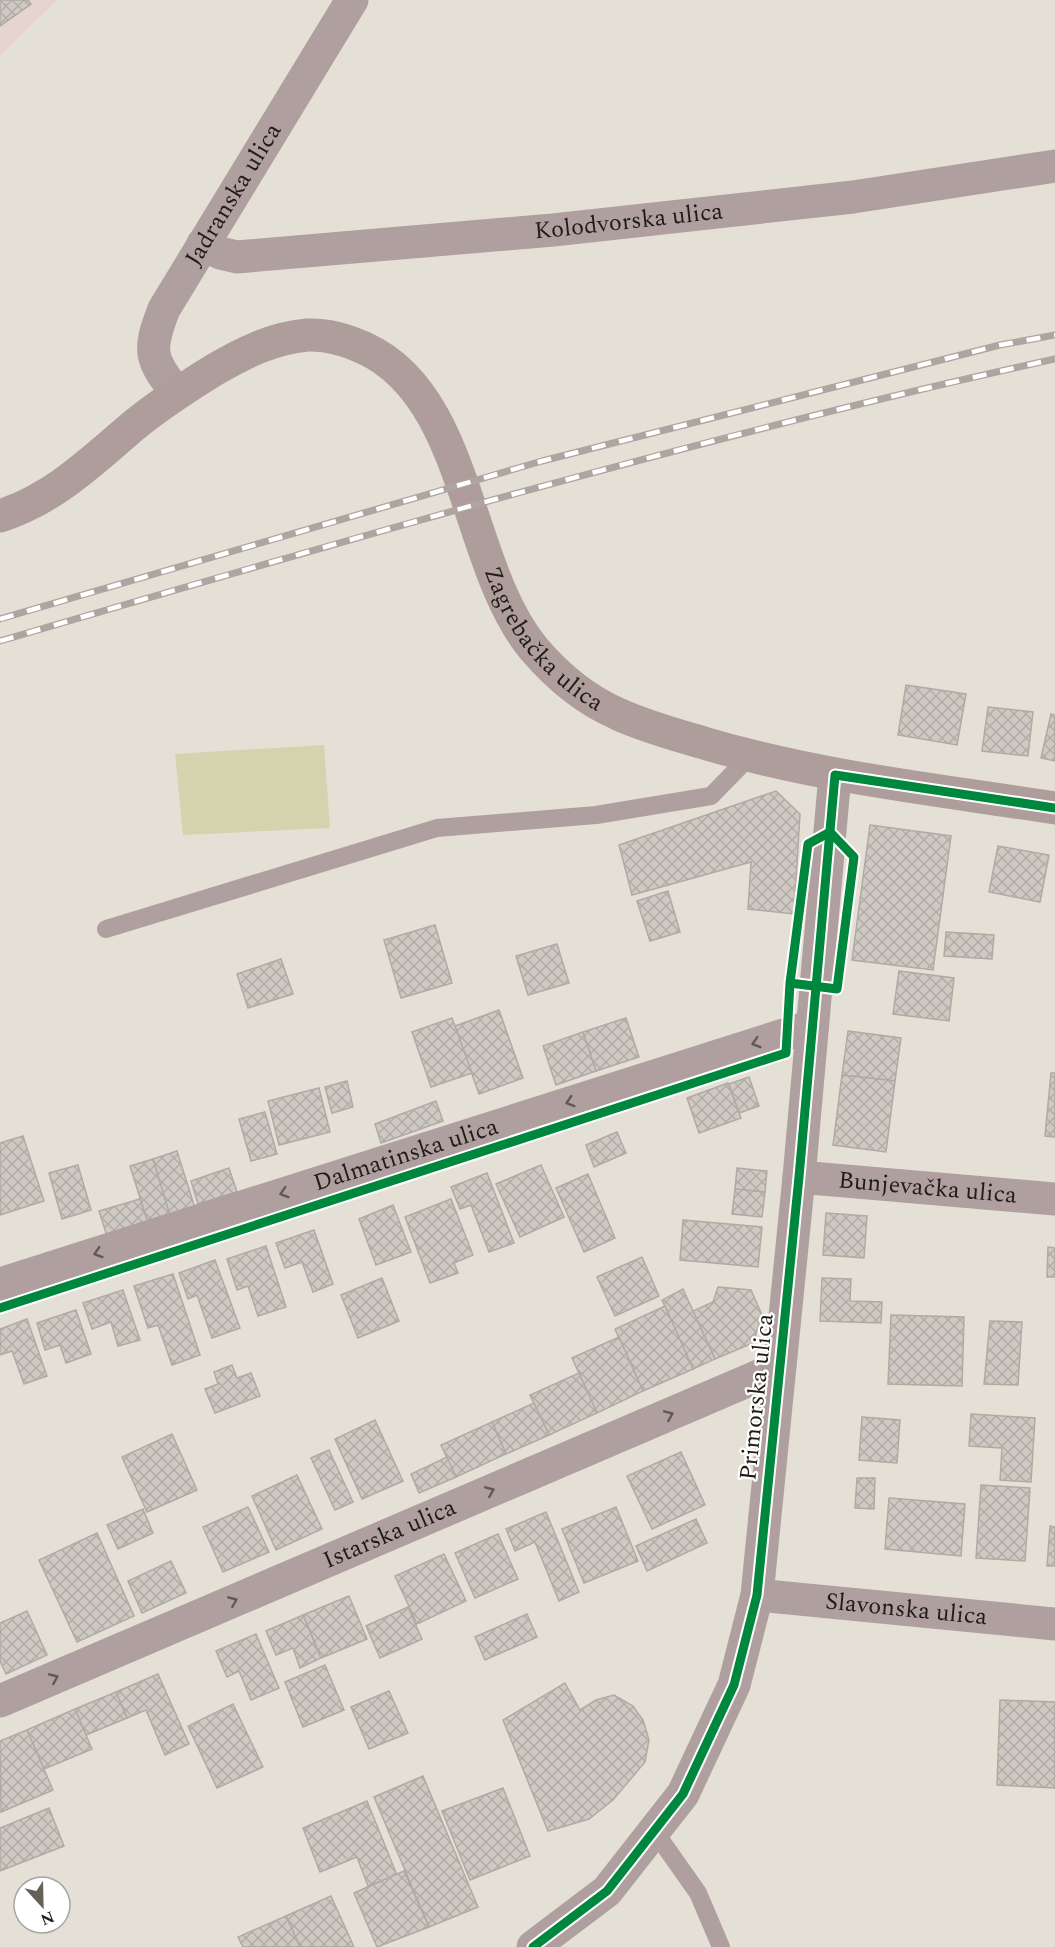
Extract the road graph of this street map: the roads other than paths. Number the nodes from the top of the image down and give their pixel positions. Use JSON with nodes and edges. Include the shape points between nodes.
{"nodes":[{"id":1,"x":352,"y":0,"type":"edge"},
{"id":2,"x":1055,"y":166,"type":"edge"},
{"id":3,"x":203,"y":244,"type":"junction"},
{"id":4,"x":177,"y":393,"type":"junction"},
{"id":5,"x":0,"y":516,"type":"edge"},
{"id":6,"x":750,"y":756,"type":"junction"},
{"id":7,"x":835,"y":775,"type":"junction"},
{"id":8,"x":1055,"y":808,"type":"edge"},
{"id":9,"x":106,"y":929,"type":"dead end"},
{"id":10,"x":812,"y":1026,"type":"junction"},
{"id":11,"x":799,"y":1177,"type":"junction"},
{"id":12,"x":1055,"y":1199,"type":"edge"},
{"id":13,"x":0,"y":1284,"type":"edge"},
{"id":14,"x":780,"y":1364,"type":"junction"},
{"id":15,"x":757,"y":1595,"type":"junction"},
{"id":16,"x":1055,"y":1624,"type":"edge"},
{"id":17,"x":0,"y":1701,"type":"edge"},
{"id":18,"x":655,"y":1832,"type":"junction"},
{"id":19,"x":533,"y":1947,"type":"edge"},
{"id":20,"x":721,"y":1947,"type":"edge"}],
"edges":[{"from":1,"to":3,"type":"street","name":"Jadranska ulica"},
{"from":2,"to":3,"type":"street","name":"Kolodvorska ulica","via":[[853,197],[553,230],[237,256]]},
{"from":3,"to":4,"type":"street","name":"Jadranska ulica","via":[[154,334],[153,356],[158,370]]},
{"from":4,"to":5,"type":"main road","name":"Zagrebačka ulica","via":[[82,472],[38,501]]},
{"from":4,"to":6,"type":"main road","name":"Zagrebačka ulica","via":[[237,356],[274,341],[308,335],[341,337],[377,354],[404,374],[424,400],[450,452],[495,581],[513,618],[556,673],[616,714]]},
{"from":6,"to":7,"type":"main road","name":"Zagrebačka ulica"},
{"from":6,"to":9,"type":"lane","via":[[711,796],[596,815],[437,828]]},
{"from":7,"to":8,"type":"main road","name":"Zagrebačka ulica"},
{"from":7,"to":10,"type":"street","name":"Primorska ulica"},
{"from":10,"to":11,"type":"street","name":"Primorska ulica"},
{"from":10,"to":13,"type":"street","name":"Dalmatinska ulica","one_way":true},
{"from":11,"to":12,"type":"street","name":"Bunjevačka ulica"},
{"from":11,"to":14,"type":"street","name":"Primorska ulica"},
{"from":14,"to":15,"type":"street","name":"Primorska ulica"},
{"from":17,"to":14,"type":"street","name":"Istarska ulica","one_way":true},
{"from":15,"to":16,"type":"street","name":"Slavonska ulica"},
{"from":15,"to":18,"type":"street","name":"Primorska ulica","via":[[734,1685],[683,1794]]},
{"from":18,"to":19,"type":"street","name":"Primorska ulica","via":[[607,1891]]},
{"from":18,"to":20,"type":"lane","via":[[698,1893]]}]}
